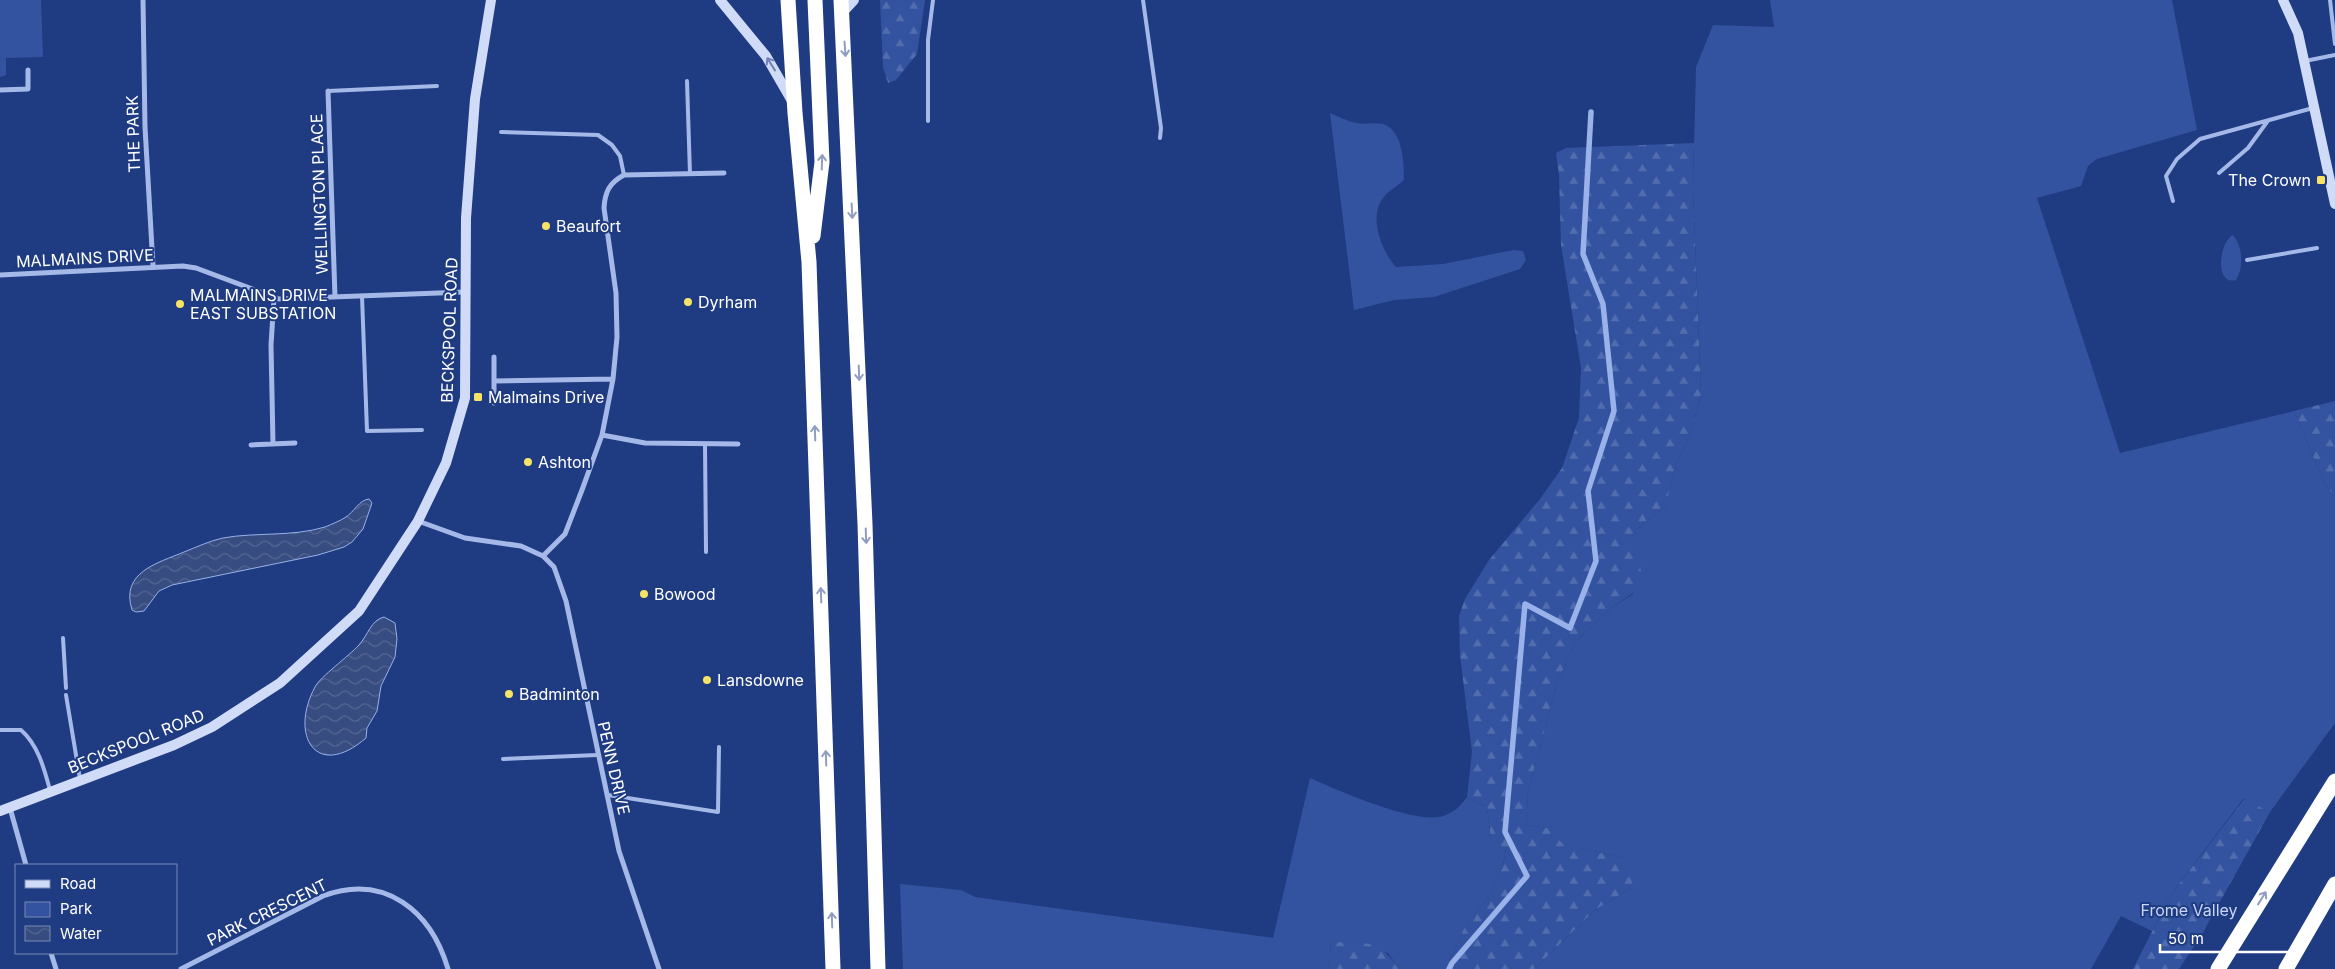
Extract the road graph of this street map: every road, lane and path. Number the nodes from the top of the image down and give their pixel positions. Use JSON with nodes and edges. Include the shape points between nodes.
{"nodes":[{"id":1,"x":143,"y":0,"type":"edge"},
{"id":2,"x":491,"y":0,"type":"edge"},
{"id":3,"x":720,"y":0,"type":"edge"},
{"id":4,"x":788,"y":0,"type":"edge"},
{"id":5,"x":815,"y":0,"type":"edge"},
{"id":6,"x":854,"y":0,"type":"edge"},
{"id":7,"x":934,"y":0,"type":"edge"},
{"id":8,"x":1143,"y":0,"type":"edge"},
{"id":9,"x":2330,"y":0,"type":"edge"},
{"id":10,"x":2288,"y":2,"type":"edge"},
{"id":11,"x":842,"y":7,"type":"edge"},
{"id":12,"x":2335,"y":44,"type":"edge"},
{"id":13,"x":2335,"y":55,"type":"edge"},
{"id":14,"x":2304,"y":61,"type":"junction"},
{"id":15,"x":28,"y":70,"type":"dead end"},
{"id":16,"x":686,"y":81,"type":"dead end"},
{"id":17,"x":437,"y":86,"type":"dead end"},
{"id":18,"x":0,"y":90,"type":"edge"},
{"id":19,"x":328,"y":91,"type":"joint"},
{"id":20,"x":795,"y":106,"type":"junction"},
{"id":21,"x":2313,"y":108,"type":"junction"},
{"id":22,"x":928,"y":121,"type":"dead end"},
{"id":23,"x":2266,"y":122,"type":"junction"},
{"id":24,"x":501,"y":132,"type":"dead end"},
{"id":25,"x":1160,"y":138,"type":"dead end"},
{"id":26,"x":724,"y":173,"type":"dead end"},
{"id":27,"x":2218,"y":173,"type":"dead end"},
{"id":28,"x":690,"y":174,"type":"junction"},
{"id":29,"x":624,"y":175,"type":"junction"},
{"id":30,"x":2172,"y":201,"type":"dead end"},
{"id":31,"x":2335,"y":204,"type":"edge"},
{"id":32,"x":2316,"y":248,"type":"dead end"},
{"id":33,"x":2247,"y":260,"type":"dead end"},
{"id":34,"x":809,"y":262,"type":"junction"},
{"id":35,"x":153,"y":266,"type":"junction"},
{"id":36,"x":0,"y":275,"type":"edge"},
{"id":37,"x":466,"y":292,"type":"junction"},
{"id":38,"x":362,"y":296,"type":"junction"},
{"id":39,"x":335,"y":297,"type":"junction"},
{"id":40,"x":274,"y":298,"type":"junction"},
{"id":41,"x":494,"y":357,"type":"dead end"},
{"id":42,"x":613,"y":379,"type":"junction"},
{"id":43,"x":494,"y":381,"type":"junction"},
{"id":44,"x":494,"y":403,"type":"dead end"},
{"id":45,"x":422,"y":430,"type":"dead end"},
{"id":46,"x":602,"y":435,"type":"junction"},
{"id":47,"x":295,"y":443,"type":"dead end"},
{"id":48,"x":273,"y":444,"type":"junction"},
{"id":49,"x":705,"y":444,"type":"junction"},
{"id":50,"x":738,"y":444,"type":"dead end"},
{"id":51,"x":252,"y":445,"type":"dead end"},
{"id":52,"x":418,"y":521,"type":"junction"},
{"id":53,"x":706,"y":552,"type":"dead end"},
{"id":54,"x":542,"y":556,"type":"junction"},
{"id":55,"x":63,"y":638,"type":"dead end"},
{"id":56,"x":66,"y":688,"type":"dead end"},
{"id":57,"x":66,"y":695,"type":"dead end"},
{"id":58,"x":0,"y":730,"type":"edge"},
{"id":59,"x":720,"y":747,"type":"dead end"},
{"id":60,"x":597,"y":755,"type":"junction"},
{"id":61,"x":502,"y":759,"type":"dead end"},
{"id":62,"x":80,"y":781,"type":"junction"},
{"id":63,"x":2335,"y":781,"type":"edge"},
{"id":64,"x":51,"y":792,"type":"junction"},
{"id":65,"x":608,"y":795,"type":"junction"},
{"id":66,"x":5,"y":809,"type":"edge"},
{"id":67,"x":26,"y":864,"type":"edge"},
{"id":68,"x":2335,"y":884,"type":"edge"},
{"id":69,"x":51,"y":954,"type":"edge"},
{"id":70,"x":56,"y":969,"type":"edge"},
{"id":71,"x":181,"y":969,"type":"edge"},
{"id":72,"x":448,"y":969,"type":"edge"},
{"id":73,"x":659,"y":969,"type":"edge"},
{"id":74,"x":834,"y":969,"type":"edge"},
{"id":75,"x":878,"y":969,"type":"edge"},
{"id":76,"x":2218,"y":969,"type":"edge"},
{"id":77,"x":2286,"y":969,"type":"edge"}],
"edges":[{"from":1,"to":35,"type":"street","name":"THE PARK","via":[[145,137]]},
{"from":2,"to":37,"type":"street","name":"BECKSPOOL ROAD","via":[[475,99],[466,218]]},
{"from":20,"to":3,"type":"street","one_way":true,"via":[[766,56]]},
{"from":4,"to":20,"type":"highway"},
{"from":34,"to":5,"type":"highway","one_way":true,"via":[[822,162]]},
{"from":6,"to":11,"type":"street"},
{"from":7,"to":22,"type":"lane","via":[[928,40]]},
{"from":8,"to":25,"type":"lane"},
{"from":9,"to":12,"type":"lane"},
{"from":10,"to":14,"type":"street"},
{"from":11,"to":75,"type":"highway","one_way":true,"via":[[865,524]]},
{"from":13,"to":14,"type":"lane"},
{"from":14,"to":21,"type":"street"},
{"from":15,"to":18,"type":"street","via":[[28,89]]},
{"from":16,"to":28,"type":"lane"},
{"from":17,"to":19,"type":"lane"},
{"from":19,"to":39,"type":"street","name":"WELLINGTON PLACE"},
{"from":20,"to":34,"type":"highway"},
{"from":21,"to":23,"type":"lane"},
{"from":21,"to":31,"type":"street"},
{"from":23,"to":27,"type":"lane","via":[[2248,148]]},
{"from":23,"to":30,"type":"lane","via":[[2200,140],[2192,146],[2166,176]]},
{"from":24,"to":29,"type":"lane","via":[[598,135],[620,156]]},
{"from":26,"to":28,"type":"street"},
{"from":28,"to":29,"type":"street"},
{"from":29,"to":42,"type":"street","via":[[613,181],[605,194],[604,208],[616,293],[617,337]]},
{"from":32,"to":33,"type":"lane"},
{"from":74,"to":34,"type":"highway","one_way":true},
{"from":35,"to":36,"type":"street","name":"MALMAINS DRIVE"},
{"from":35,"to":40,"type":"street","name":"MALMAINS DRIVE","via":[[194,267]]},
{"from":37,"to":38,"type":"street","name":"MALMAINS DRIVE"},
{"from":37,"to":52,"type":"street","name":"BECKSPOOL ROAD","via":[[465,398],[446,464]]},
{"from":38,"to":39,"type":"street","name":"MALMAINS DRIVE"},
{"from":38,"to":45,"type":"lane","via":[[367,431]]},
{"from":39,"to":40,"type":"street","name":"MALMAINS DRIVE"},
{"from":40,"to":48,"type":"street","via":[[271,345]]},
{"from":41,"to":43,"type":"street"},
{"from":42,"to":43,"type":"street"},
{"from":42,"to":46,"type":"street"},
{"from":43,"to":44,"type":"street"},
{"from":46,"to":49,"type":"street","via":[[646,443]]},
{"from":46,"to":54,"type":"street","via":[[565,534]]},
{"from":47,"to":48,"type":"street"},
{"from":48,"to":51,"type":"street"},
{"from":49,"to":50,"type":"street"},
{"from":49,"to":53,"type":"lane"},
{"from":52,"to":54,"type":"street","name":"PENN DRIVE","via":[[465,538],[521,546]]},
{"from":52,"to":62,"type":"street","name":"BECKSPOOL ROAD","via":[[359,611],[280,683],[212,727]]},
{"from":54,"to":60,"type":"street","name":"PENN DRIVE","via":[[554,567],[566,601]]},
{"from":55,"to":56,"type":"lane"},
{"from":57,"to":62,"type":"lane"},
{"from":58,"to":64,"type":"lane","via":[[21,730],[28,736],[42,761]]},
{"from":59,"to":65,"type":"lane","via":[[718,812]]},
{"from":60,"to":61,"type":"lane"},
{"from":60,"to":65,"type":"street","name":"PENN DRIVE"},
{"from":62,"to":64,"type":"street","name":"BECKSPOOL ROAD"},
{"from":76,"to":63,"type":"highway","one_way":true},
{"from":64,"to":66,"type":"street","name":"BECKSPOOL ROAD"},
{"from":65,"to":73,"type":"street","name":"PENN DRIVE","via":[[619,851]]},
{"from":66,"to":67,"type":"street"},
{"from":68,"to":77,"type":"highway"},
{"from":69,"to":70,"type":"street"},
{"from":71,"to":72,"type":"street","name":"PARK CRESCENT","via":[[323,896],[355,890],[387,895],[418,914],[436,938]]}]}
